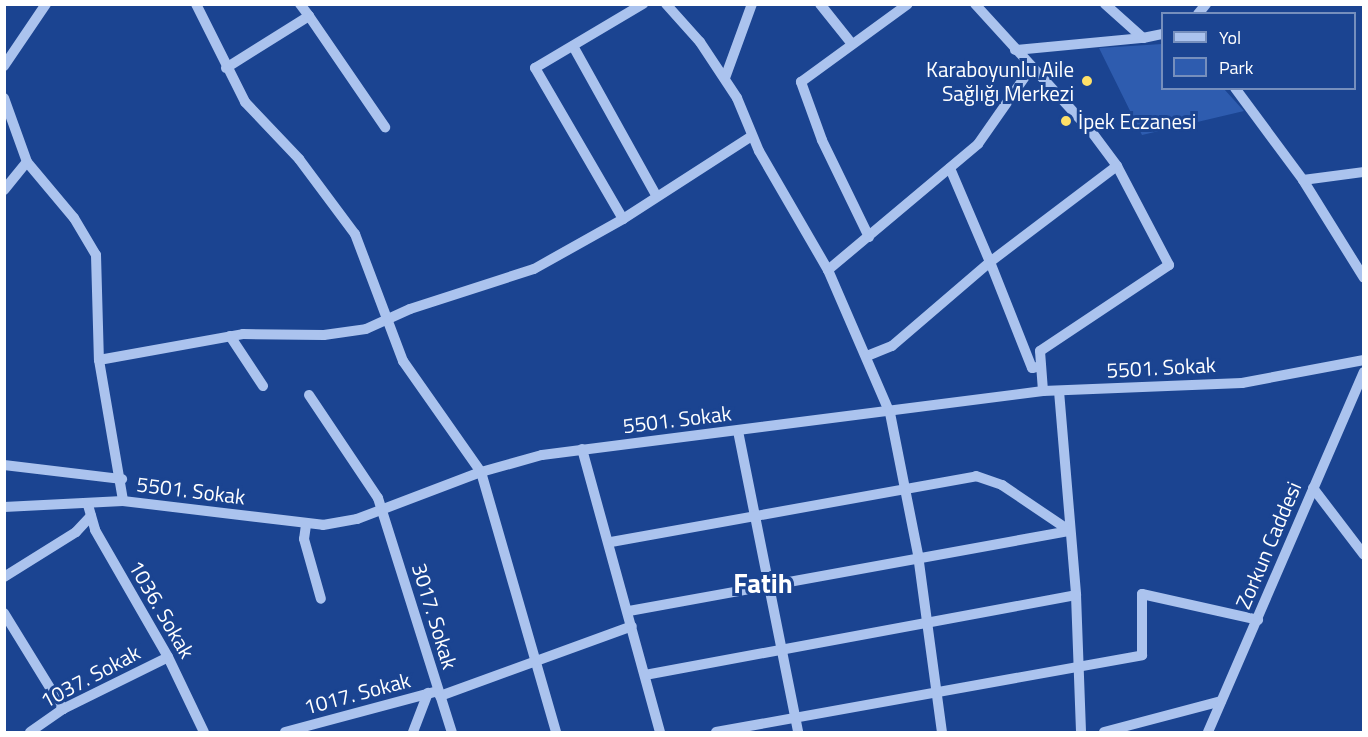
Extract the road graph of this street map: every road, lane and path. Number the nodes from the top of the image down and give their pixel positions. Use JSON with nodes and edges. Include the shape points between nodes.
{"nodes":[{"id":1,"x":46,"y":4,"type":"edge"},
{"id":2,"x":196,"y":4,"type":"edge"},
{"id":3,"x":300,"y":4,"type":"edge"},
{"id":4,"x":644,"y":4,"type":"edge"},
{"id":5,"x":666,"y":4,"type":"edge"},
{"id":6,"x":752,"y":4,"type":"edge"},
{"id":7,"x":820,"y":4,"type":"edge"},
{"id":8,"x":908,"y":4,"type":"edge"},
{"id":9,"x":975,"y":4,"type":"edge"},
{"id":10,"x":1105,"y":4,"type":"edge"},
{"id":11,"x":309,"y":16,"type":"junction"},
{"id":12,"x":1161,"y":34,"type":"edge"},
{"id":13,"x":1143,"y":38,"type":"junction"},
{"id":14,"x":852,"y":44,"type":"junction"},
{"id":15,"x":573,"y":46,"type":"junction"},
{"id":16,"x":1015,"y":50,"type":"junction"},
{"id":17,"x":4,"y":66,"type":"edge"},
{"id":18,"x":226,"y":68,"type":"junction"},
{"id":19,"x":1031,"y":68,"type":"junction"},
{"id":20,"x":724,"y":78,"type":"junction"},
{"id":21,"x":1236,"y":90,"type":"edge"},
{"id":22,"x":4,"y":98,"type":"edge"},
{"id":23,"x":385,"y":126,"type":"dead end"},
{"id":24,"x":752,"y":136,"type":"junction"},
{"id":25,"x":27,"y":162,"type":"junction"},
{"id":26,"x":1117,"y":166,"type":"junction"},
{"id":27,"x":950,"y":168,"type":"junction"},
{"id":28,"x":1364,"y":172,"type":"edge"},
{"id":29,"x":1303,"y":180,"type":"junction"},
{"id":30,"x":4,"y":190,"type":"edge"},
{"id":31,"x":656,"y":195,"type":"junction"},
{"id":32,"x":623,"y":219,"type":"junction"},
{"id":33,"x":869,"y":237,"type":"junction"},
{"id":34,"x":990,"y":262,"type":"junction"},
{"id":35,"x":828,"y":270,"type":"junction"},
{"id":36,"x":1364,"y":278,"type":"edge"},
{"id":37,"x":386,"y":320,"type":"junction"},
{"id":38,"x":230,"y":336,"type":"junction"},
{"id":39,"x":867,"y":356,"type":"junction"},
{"id":40,"x":99,"y":360,"type":"junction"},
{"id":41,"x":1364,"y":360,"type":"edge"},
{"id":42,"x":1041,"y":366,"type":"junction"},
{"id":43,"x":1364,"y":372,"type":"edge"},
{"id":44,"x":263,"y":386,"type":"dead end"},
{"id":45,"x":1043,"y":391,"type":"junction"},
{"id":46,"x":1059,"y":391,"type":"junction"},
{"id":47,"x":309,"y":395,"type":"dead end"},
{"id":48,"x":890,"y":413,"type":"junction"},
{"id":49,"x":738,"y":431,"type":"junction"},
{"id":50,"x":582,"y":449,"type":"junction"},
{"id":51,"x":4,"y":465,"type":"edge"},
{"id":52,"x":480,"y":472,"type":"junction"},
{"id":53,"x":122,"y":479,"type":"junction"},
{"id":54,"x":1313,"y":488,"type":"junction"},
{"id":55,"x":908,"y":491,"type":"junction"},
{"id":56,"x":123,"y":501,"type":"junction"},
{"id":57,"x":88,"y":505,"type":"junction"},
{"id":58,"x":4,"y":507,"type":"edge"},
{"id":59,"x":382,"y":510,"type":"junction"},
{"id":60,"x":91,"y":516,"type":"junction"},
{"id":61,"x":753,"y":517,"type":"junction"},
{"id":62,"x":306,"y":525,"type":"junction"},
{"id":63,"x":1070,"y":531,"type":"junction"},
{"id":64,"x":612,"y":542,"type":"junction"},
{"id":65,"x":918,"y":555,"type":"junction"},
{"id":66,"x":1364,"y":555,"type":"edge"},
{"id":67,"x":4,"y":577,"type":"edge"},
{"id":68,"x":768,"y":585,"type":"junction"},
{"id":69,"x":1076,"y":595,"type":"junction"},
{"id":70,"x":321,"y":599,"type":"dead end"},
{"id":71,"x":629,"y":611,"type":"junction"},
{"id":72,"x":4,"y":613,"type":"edge"},
{"id":73,"x":1258,"y":620,"type":"junction"},
{"id":74,"x":928,"y":624,"type":"junction"},
{"id":75,"x":632,"y":626,"type":"junction"},
{"id":76,"x":781,"y":650,"type":"junction"},
{"id":77,"x":168,"y":657,"type":"junction"},
{"id":78,"x":537,"y":659,"type":"junction"},
{"id":79,"x":1078,"y":666,"type":"junction"},
{"id":80,"x":645,"y":675,"type":"junction"},
{"id":81,"x":938,"y":691,"type":"junction"},
{"id":82,"x":436,"y":693,"type":"junction"},
{"id":83,"x":1221,"y":701,"type":"junction"},
{"id":84,"x":63,"y":709,"type":"junction"},
{"id":85,"x":795,"y":717,"type":"junction"},
{"id":86,"x":30,"y":732,"type":"edge"},
{"id":87,"x":204,"y":732,"type":"edge"},
{"id":88,"x":285,"y":732,"type":"edge"},
{"id":89,"x":413,"y":732,"type":"edge"},
{"id":90,"x":452,"y":732,"type":"edge"},
{"id":91,"x":556,"y":732,"type":"edge"},
{"id":92,"x":660,"y":732,"type":"edge"},
{"id":93,"x":716,"y":732,"type":"edge"},
{"id":94,"x":798,"y":732,"type":"edge"},
{"id":95,"x":942,"y":732,"type":"edge"},
{"id":96,"x":1081,"y":732,"type":"edge"},
{"id":97,"x":1104,"y":732,"type":"edge"},
{"id":98,"x":1208,"y":732,"type":"edge"}],
"edges":[{"from":1,"to":17,"type":"street"},
{"from":2,"to":18,"type":"street"},
{"from":3,"to":11,"type":"street"},
{"from":4,"to":15,"type":"street"},
{"from":5,"to":20,"type":"street"},
{"from":6,"to":20,"type":"street"},
{"from":7,"to":14,"type":"street"},
{"from":8,"to":14,"type":"street"},
{"from":9,"to":16,"type":"street"},
{"from":10,"to":13,"type":"street"},
{"from":11,"to":18,"type":"street"},
{"from":11,"to":23,"type":"street"},
{"from":12,"to":13,"type":"street"},
{"from":13,"to":16,"type":"street"},
{"from":14,"to":33,"type":"street","via":[[801,82],[822,140]]},
{"from":15,"to":31,"type":"street"},
{"from":15,"to":32,"type":"street","via":[[535,68]]},
{"from":16,"to":19,"type":"street"},
{"from":18,"to":37,"type":"street","via":[[245,102],[298,159],[355,234]]},
{"from":19,"to":26,"type":"street","via":[[1091,131]]},
{"from":19,"to":27,"type":"street","via":[[978,144]]},
{"from":20,"to":24,"type":"street"},
{"from":21,"to":29,"type":"street"},
{"from":22,"to":25,"type":"street"},
{"from":24,"to":31,"type":"street"},
{"from":24,"to":35,"type":"street"},
{"from":25,"to":30,"type":"street"},
{"from":25,"to":40,"type":"street","via":[[74,218],[96,255]]},
{"from":26,"to":34,"type":"street"},
{"from":26,"to":42,"type":"street","via":[[1169,265],[1040,351]]},
{"from":27,"to":33,"type":"street"},
{"from":27,"to":34,"type":"street"},
{"from":28,"to":29,"type":"street"},
{"from":29,"to":36,"type":"street"},
{"from":31,"to":32,"type":"street"},
{"from":32,"to":37,"type":"street","via":[[534,269]]},
{"from":33,"to":35,"type":"street"},
{"from":34,"to":39,"type":"street","via":[[892,346]]},
{"from":34,"to":42,"type":"street","via":[[1032,368]]},
{"from":35,"to":39,"type":"street"},
{"from":37,"to":38,"type":"street","via":[[366,329],[324,335]]},
{"from":37,"to":52,"type":"street","via":[[426,400]]},
{"from":38,"to":40,"type":"street"},
{"from":38,"to":44,"type":"street"},
{"from":39,"to":48,"type":"street"},
{"from":40,"to":53,"type":"street"},
{"from":41,"to":46,"type":"street","name":"5501. Sokak","via":[[1242,382]]},
{"from":42,"to":45,"type":"street"},
{"from":43,"to":54,"type":"street","name":"Zorkun Caddesi"},
{"from":45,"to":46,"type":"street","name":"5501. Sokak"},
{"from":45,"to":48,"type":"street","name":"5501. Sokak"},
{"from":46,"to":63,"type":"street"},
{"from":47,"to":59,"type":"street","name":"3017. Sokak"},
{"from":48,"to":49,"type":"street","name":"5501. Sokak"},
{"from":48,"to":55,"type":"street"},
{"from":49,"to":50,"type":"street","name":"5501. Sokak"},
{"from":49,"to":61,"type":"street"},
{"from":50,"to":52,"type":"street","name":"5501. Sokak"},
{"from":50,"to":64,"type":"street"},
{"from":51,"to":53,"type":"street"},
{"from":52,"to":59,"type":"street","name":"5501. Sokak"},
{"from":52,"to":78,"type":"street"},
{"from":53,"to":56,"type":"street"},
{"from":54,"to":66,"type":"street"},
{"from":54,"to":73,"type":"street","name":"Zorkun Caddesi"},
{"from":55,"to":61,"type":"street"},
{"from":55,"to":63,"type":"street","via":[[976,476],[1002,485]]},
{"from":55,"to":65,"type":"street"},
{"from":56,"to":57,"type":"street","name":"5501. Sokak"},
{"from":56,"to":62,"type":"street","name":"5501. Sokak"},
{"from":57,"to":58,"type":"street","name":"5501. Sokak"},
{"from":57,"to":60,"type":"street","name":"1036. Sokak"},
{"from":59,"to":62,"type":"street","name":"5501. Sokak","via":[[339,524]]},
{"from":59,"to":82,"type":"street","name":"3017. Sokak"},
{"from":60,"to":67,"type":"street","via":[[76,532]]},
{"from":60,"to":77,"type":"street","name":"1036. Sokak","via":[[137,608]]},
{"from":61,"to":64,"type":"street"},
{"from":61,"to":68,"type":"street"},
{"from":62,"to":70,"type":"street","via":[[304,539]]},
{"from":63,"to":65,"type":"street"},
{"from":63,"to":69,"type":"street"},
{"from":64,"to":71,"type":"street"},
{"from":65,"to":68,"type":"street"},
{"from":65,"to":74,"type":"street"},
{"from":68,"to":71,"type":"street"},
{"from":68,"to":76,"type":"street"},
{"from":69,"to":74,"type":"street"},
{"from":69,"to":79,"type":"street"},
{"from":71,"to":75,"type":"street"},
{"from":72,"to":84,"type":"street"},
{"from":73,"to":79,"type":"street","via":[[1142,594],[1142,656]]},
{"from":73,"to":83,"type":"street","name":"Zorkun Caddesi"},
{"from":74,"to":76,"type":"street"},
{"from":74,"to":81,"type":"street"},
{"from":75,"to":78,"type":"street","name":"1017. Sokak"},
{"from":75,"to":80,"type":"street"},
{"from":76,"to":80,"type":"street"},
{"from":76,"to":85,"type":"street"},
{"from":77,"to":84,"type":"street","name":"1037. Sokak"},
{"from":77,"to":87,"type":"street","name":"1036. Sokak"},
{"from":78,"to":82,"type":"street","name":"1017. Sokak"},
{"from":78,"to":91,"type":"street"},
{"from":79,"to":81,"type":"street"},
{"from":79,"to":96,"type":"street"},
{"from":80,"to":92,"type":"street"},
{"from":81,"to":85,"type":"street"},
{"from":81,"to":95,"type":"street"},
{"from":82,"to":88,"type":"street","name":"1017. Sokak"},
{"from":82,"to":89,"type":"street"},
{"from":82,"to":90,"type":"street","name":"3017. Sokak"},
{"from":83,"to":97,"type":"street"},
{"from":83,"to":98,"type":"street","name":"Zorkun Caddesi"},
{"from":84,"to":86,"type":"street","name":"1037. Sokak"},
{"from":85,"to":93,"type":"street"},
{"from":85,"to":94,"type":"street"}]}
